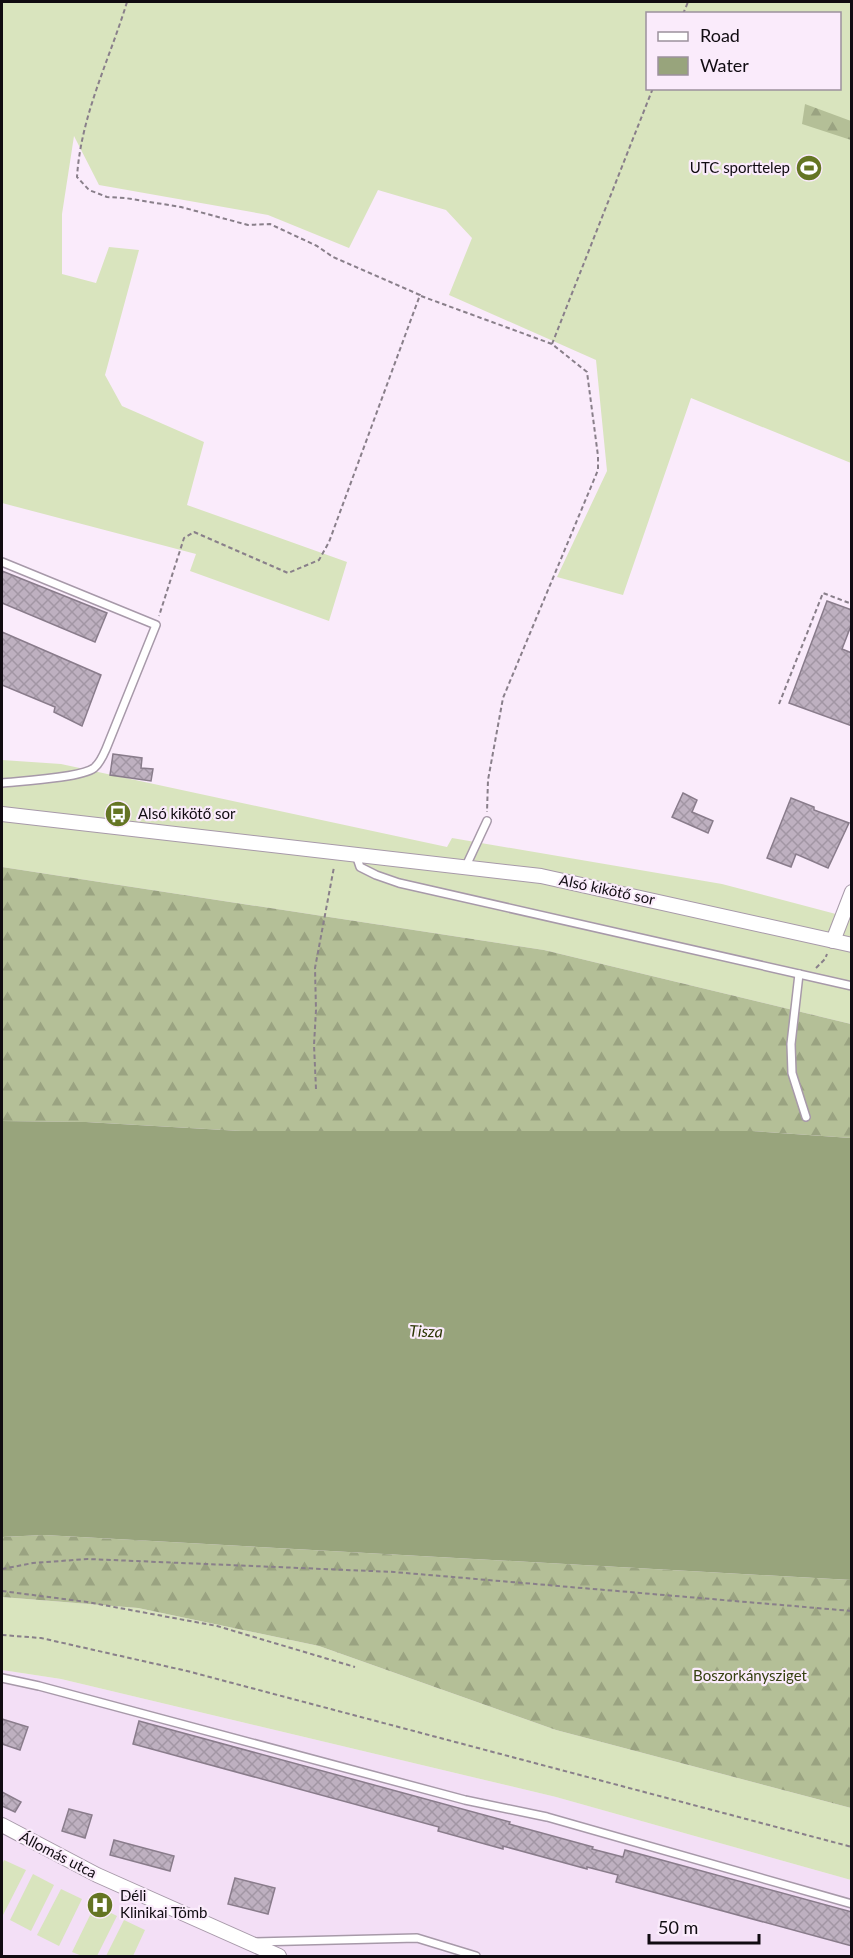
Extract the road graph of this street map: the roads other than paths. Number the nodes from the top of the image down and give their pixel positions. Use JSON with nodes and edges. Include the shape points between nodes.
{"nodes":[{"id":1,"x":2,"y":562,"type":"edge"},
{"id":2,"x":2,"y":783,"type":"edge"},
{"id":3,"x":2,"y":814,"type":"edge"},
{"id":4,"x":487,"y":820,"type":"road end"},
{"id":5,"x":356,"y":855,"type":"junction"},
{"id":6,"x":466,"y":866,"type":"junction"},
{"id":7,"x":852,"y":892,"type":"edge"},
{"id":8,"x":833,"y":940,"type":"junction"},
{"id":9,"x":852,"y":945,"type":"edge"},
{"id":10,"x":799,"y":974,"type":"junction"},
{"id":11,"x":852,"y":986,"type":"edge"},
{"id":12,"x":806,"y":1118,"type":"dead end"},
{"id":13,"x":2,"y":1678,"type":"edge"},
{"id":14,"x":2,"y":1826,"type":"edge"},
{"id":15,"x":852,"y":1904,"type":"edge"},
{"id":16,"x":248,"y":1942,"type":"junction"},
{"id":17,"x":272,"y":1955,"type":"edge"},
{"id":18,"x":476,"y":1956,"type":"edge"}],
"edges":[{"from":1,"to":2,"type":"lane","via":[[156,625],[106,749],[93,769]]},
{"from":3,"to":5,"type":"street","name":"Alsó kikötő sor"},
{"from":4,"to":6,"type":"lane"},
{"from":5,"to":6,"type":"street","name":"Alsó kikötő sor"},
{"from":5,"to":10,"type":"lane","via":[[360,867],[399,883]]},
{"from":6,"to":8,"type":"street","name":"Alsó kikötő sor","via":[[541,876]]},
{"from":7,"to":8,"type":"street"},
{"from":8,"to":9,"type":"street","name":"Alsó kikötő sor"},
{"from":10,"to":11,"type":"lane"},
{"from":10,"to":12,"type":"lane","via":[[791,1044],[792,1073]]},
{"from":13,"to":15,"type":"lane","via":[[465,1800],[547,1817]]},
{"from":14,"to":16,"type":"street","name":"Állomás utca","via":[[98,1875]]},
{"from":16,"to":17,"type":"street","name":"Állomás utca"},
{"from":16,"to":18,"type":"lane","via":[[417,1938]]}]}
